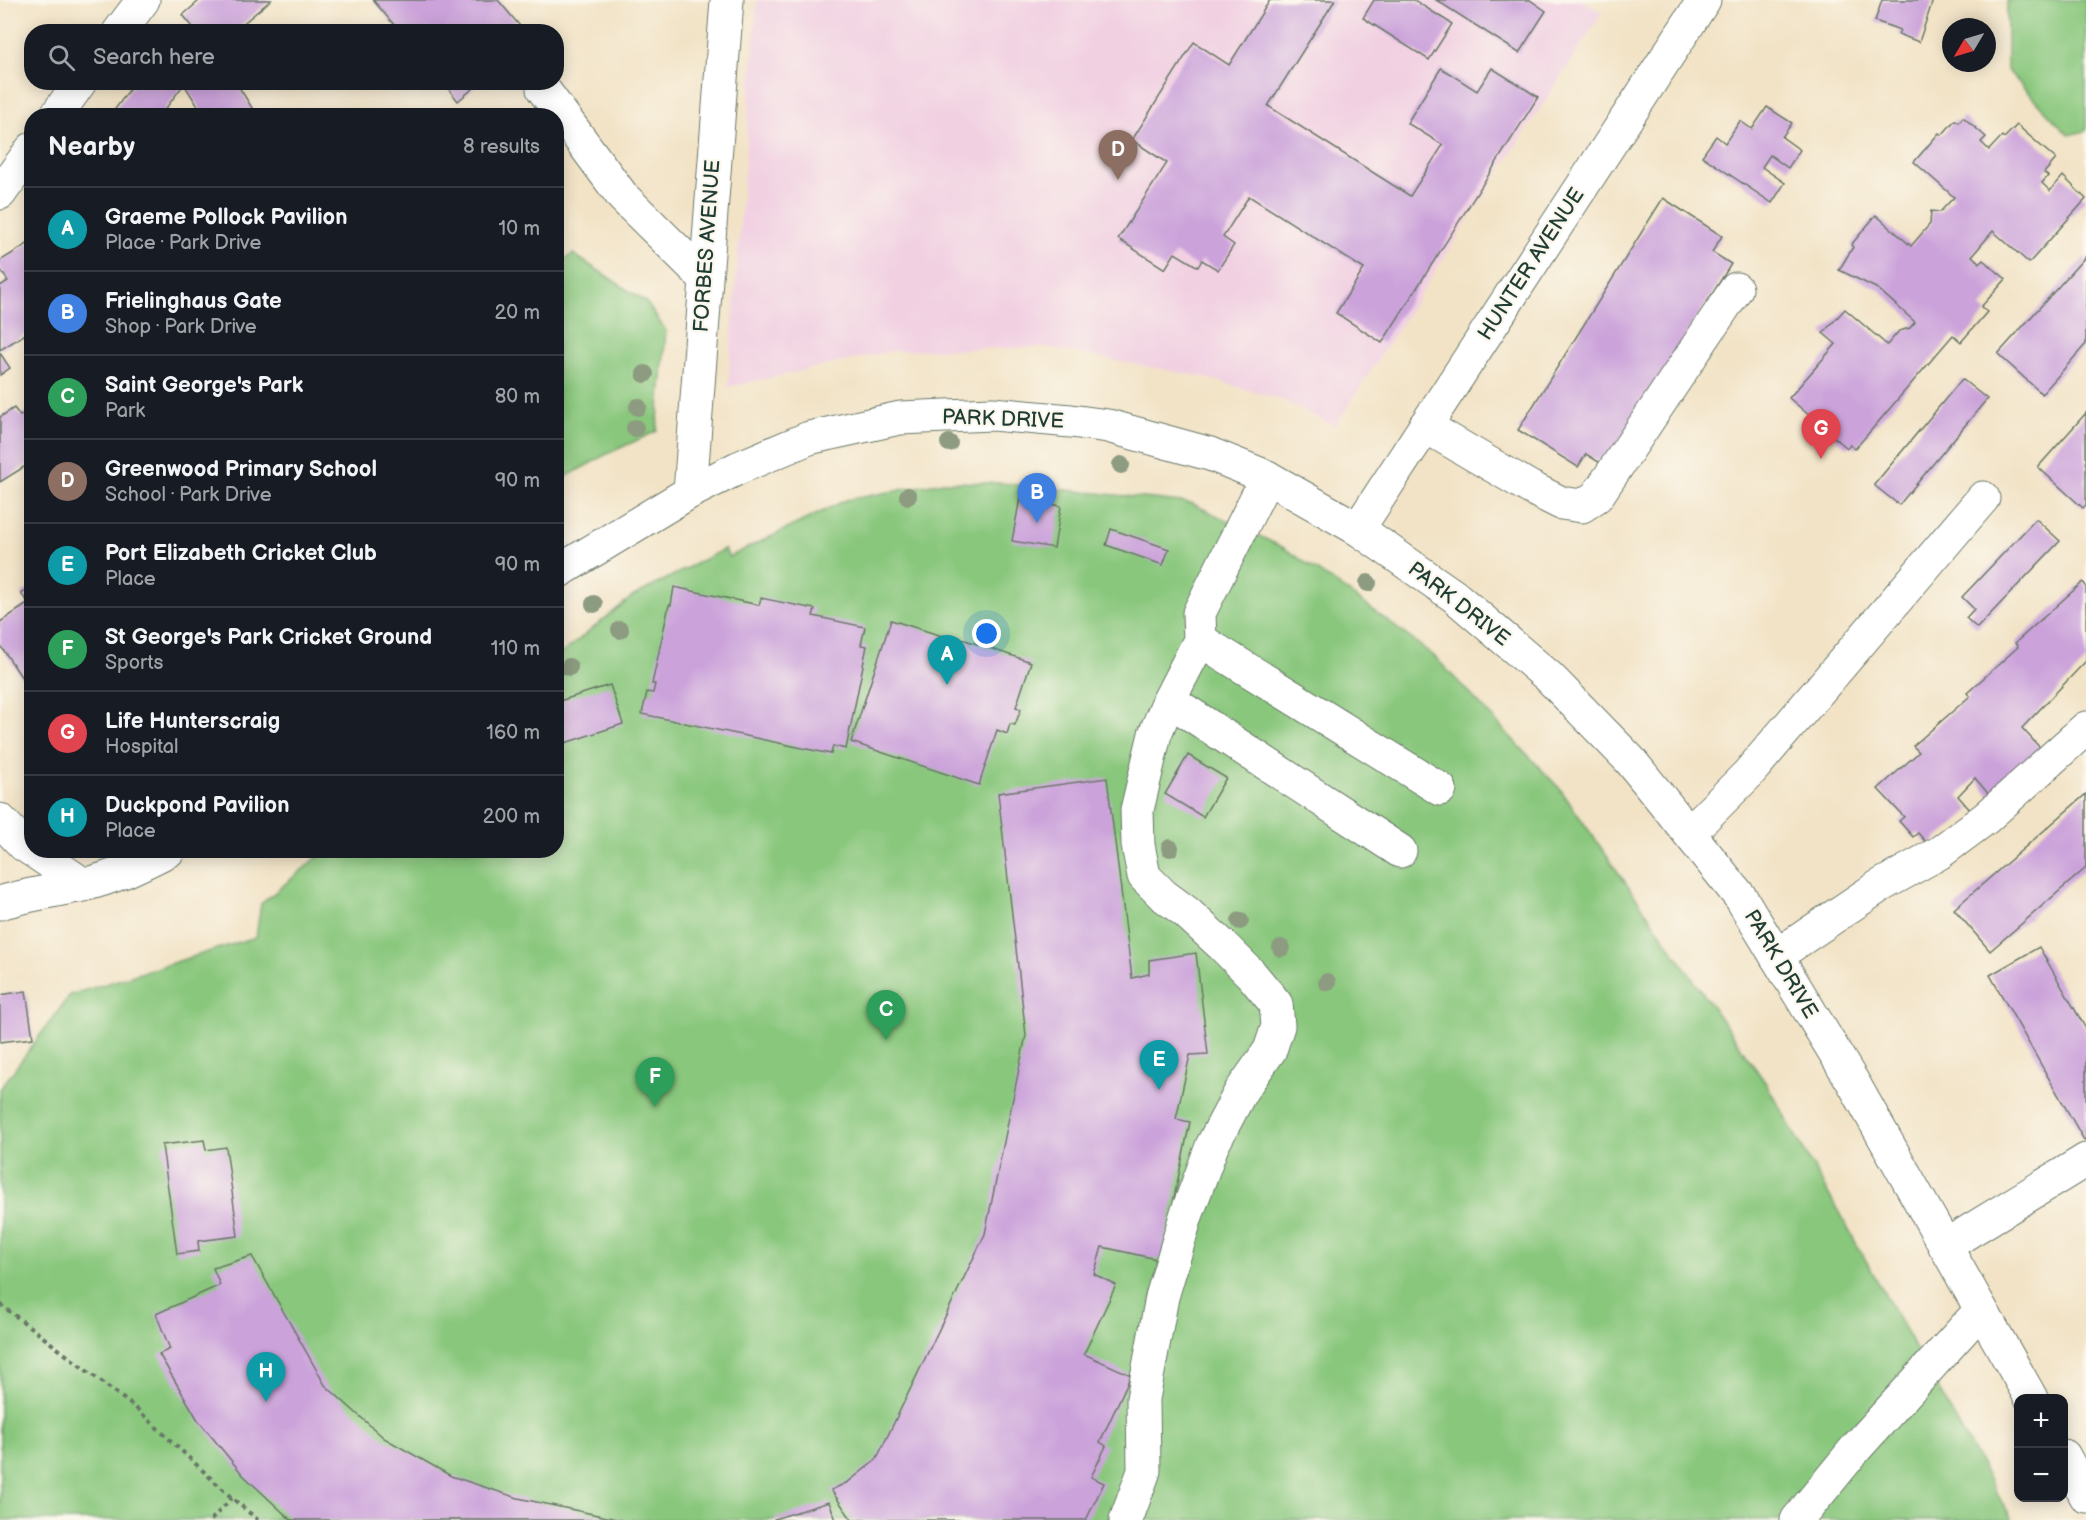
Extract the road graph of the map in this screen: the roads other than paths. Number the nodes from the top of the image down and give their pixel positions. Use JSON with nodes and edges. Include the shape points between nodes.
{"nodes":[{"id":1,"x":143,"y":0,"type":"edge"},
{"id":2,"x":727,"y":0,"type":"edge"},
{"id":3,"x":1704,"y":0,"type":"edge"},
{"id":4,"x":125,"y":24,"type":"edge"},
{"id":5,"x":74,"y":90,"type":"edge"},
{"id":6,"x":544,"y":90,"type":"edge"},
{"id":7,"x":62,"y":108,"type":"edge"},
{"id":8,"x":557,"y":108,"type":"edge"},
{"id":9,"x":564,"y":117,"type":"edge"},
{"id":10,"x":705,"y":278,"type":"junction"},
{"id":11,"x":1736,"y":289,"type":"dead end"},
{"id":12,"x":1425,"y":426,"type":"junction"},
{"id":13,"x":1267,"y":477,"type":"junction"},
{"id":14,"x":690,"y":492,"type":"junction"},
{"id":15,"x":1983,"y":498,"type":"dead end"},
{"id":16,"x":1358,"y":529,"type":"junction"},
{"id":17,"x":564,"y":568,"type":"edge"},
{"id":18,"x":1200,"y":640,"type":"junction"},
{"id":19,"x":1169,"y":700,"type":"junction"},
{"id":20,"x":2086,"y":728,"type":"edge"},
{"id":21,"x":1440,"y":789,"type":"dead end"},
{"id":22,"x":0,"y":820,"type":"edge"},
{"id":23,"x":1689,"y":833,"type":"junction"},
{"id":24,"x":24,"y":845,"type":"edge"},
{"id":25,"x":1400,"y":851,"type":"dead end"},
{"id":26,"x":44,"y":858,"type":"edge"},
{"id":27,"x":153,"y":858,"type":"edge"},
{"id":28,"x":84,"y":885,"type":"junction"},
{"id":29,"x":6,"y":897,"type":"edge"},
{"id":30,"x":1776,"y":956,"type":"junction"},
{"id":31,"x":2086,"y":1160,"type":"edge"},
{"id":32,"x":1945,"y":1246,"type":"junction"},
{"id":33,"x":1981,"y":1310,"type":"junction"},
{"id":34,"x":2029,"y":1394,"type":"edge"},
{"id":35,"x":2068,"y":1463,"type":"edge"},
{"id":36,"x":2086,"y":1496,"type":"edge"},
{"id":37,"x":1126,"y":1520,"type":"edge"},
{"id":38,"x":1797,"y":1520,"type":"edge"}],
"edges":[{"from":1,"to":4,"type":"street"},
{"from":2,"to":10,"type":"street","name":"FORBES AVENUE"},
{"from":3,"to":12,"type":"street","name":"HUNTER AVENUE"},
{"from":5,"to":7,"type":"street"},
{"from":6,"to":8,"type":"street"},
{"from":9,"to":10,"type":"street","via":[[623,197]]},
{"from":10,"to":14,"type":"street","name":"FORBES AVENUE"},
{"from":11,"to":12,"type":"street","via":[[1597,496],[1582,506],[1561,503],[1531,488]]},
{"from":12,"to":16,"type":"street","name":"HUNTER AVENUE"},
{"from":13,"to":14,"type":"street","name":"PARK DRIVE","via":[[1210,454],[1108,426],[992,414],[900,418],[809,438]]},
{"from":13,"to":16,"type":"street","name":"PARK DRIVE"},
{"from":13,"to":18,"type":"street","via":[[1199,613]]},
{"from":14,"to":17,"type":"street","name":"PARK DRIVE"},
{"from":15,"to":23,"type":"street","via":[[1748,774]]},
{"from":16,"to":23,"type":"street","name":"PARK DRIVE","via":[[1454,596],[1549,677],[1630,760]]},
{"from":18,"to":19,"type":"street"},
{"from":18,"to":21,"type":"street"},
{"from":19,"to":25,"type":"street"},
{"from":19,"to":37,"type":"street","via":[[1155,734],[1137,810],[1144,876],[1251,974],[1276,1004],[1278,1026],[1270,1050],[1241,1091],[1212,1146],[1186,1216],[1162,1297],[1143,1399],[1144,1471]]},
{"from":20,"to":30,"type":"street","via":[[1977,825],[1939,853],[1878,887]]},
{"from":22,"to":24,"type":"street"},
{"from":23,"to":30,"type":"street","name":"PARK DRIVE","via":[[1741,898]]},
{"from":26,"to":28,"type":"street"},
{"from":27,"to":28,"type":"street"},
{"from":28,"to":29,"type":"street"},
{"from":30,"to":32,"type":"street","name":"PARK DRIVE"},
{"from":31,"to":32,"type":"street"},
{"from":32,"to":33,"type":"street","name":"PARK DRIVE"},
{"from":33,"to":34,"type":"street","name":"PARK DRIVE"},
{"from":33,"to":38,"type":"street","via":[[1856,1448]]},
{"from":35,"to":36,"type":"street"}]}
